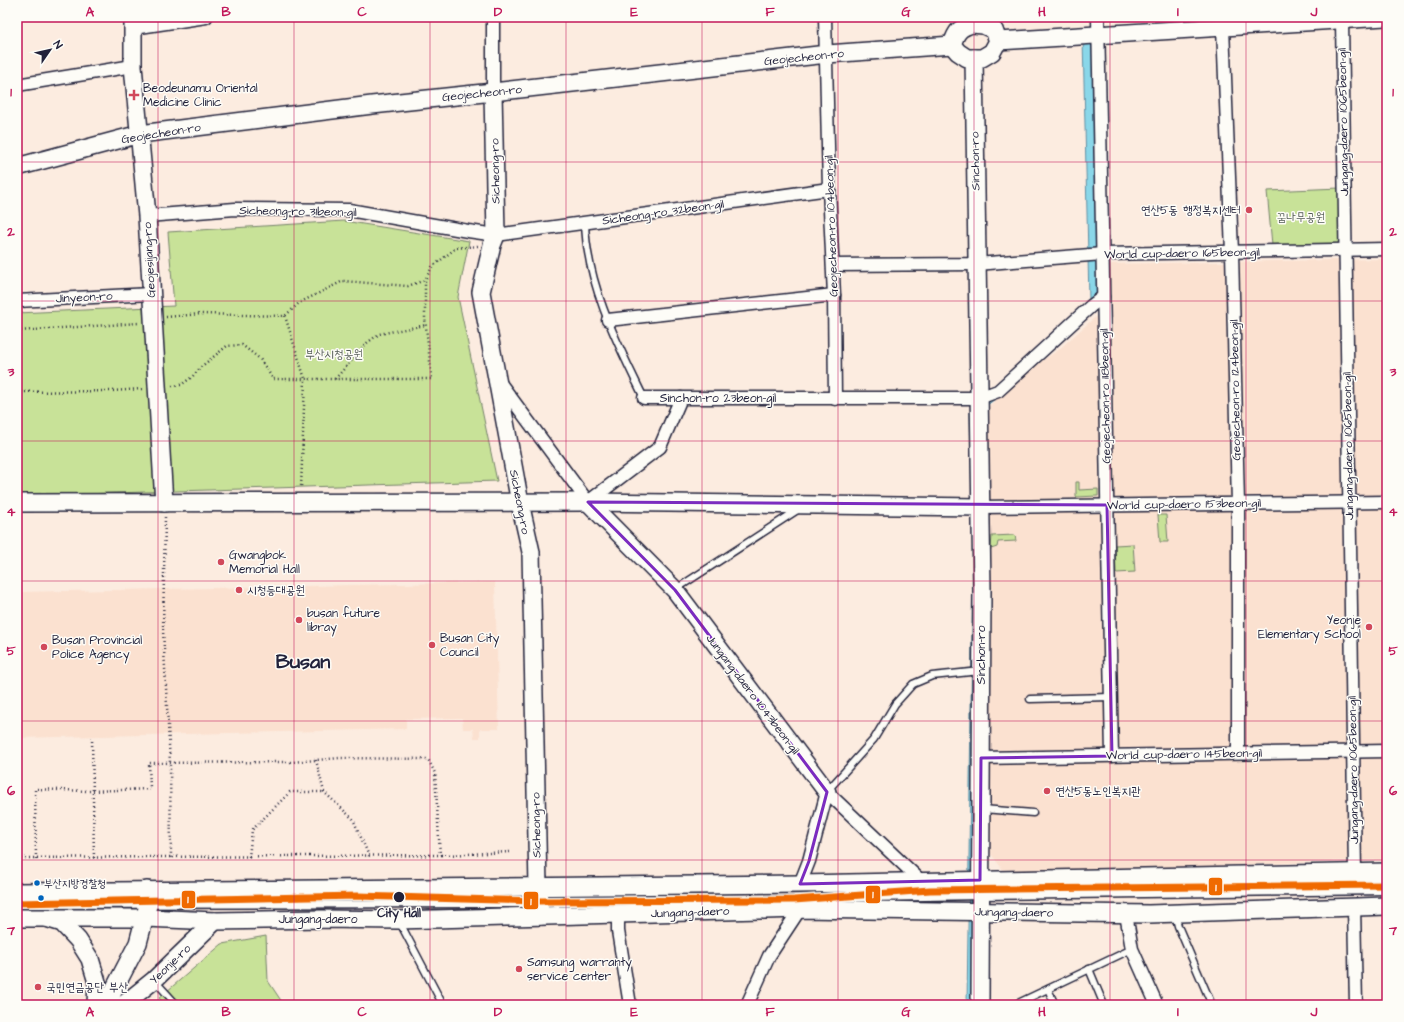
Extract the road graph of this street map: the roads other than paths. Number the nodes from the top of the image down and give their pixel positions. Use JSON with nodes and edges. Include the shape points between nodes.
{"nodes":[{"id":1,"x":206,"y":17,"type":"edge"},
{"id":2,"x":493,"y":17,"type":"edge"},
{"id":3,"x":826,"y":17,"type":"edge"},
{"id":4,"x":1098,"y":17,"type":"edge"},
{"id":5,"x":1385,"y":17,"type":"edge"},
{"id":6,"x":1342,"y":20,"type":"junction"},
{"id":7,"x":972,"y":21,"type":"edge"},
{"id":8,"x":133,"y":23,"type":"edge"},
{"id":9,"x":1223,"y":28,"type":"junction"},
{"id":10,"x":1098,"y":36,"type":"junction"},
{"id":11,"x":998,"y":41,"type":"junction"},
{"id":12,"x":952,"y":45,"type":"junction"},
{"id":13,"x":827,"y":54,"type":"junction"},
{"id":14,"x":974,"y":58,"type":"junction"},
{"id":15,"x":133,"y":66,"type":"junction"},
{"id":16,"x":17,"y":85,"type":"edge"},
{"id":17,"x":493,"y":92,"type":"junction"},
{"id":18,"x":140,"y":134,"type":"junction"},
{"id":19,"x":17,"y":167,"type":"edge"},
{"id":20,"x":829,"y":189,"type":"junction"},
{"id":21,"x":147,"y":216,"type":"junction"},
{"id":22,"x":585,"y":223,"type":"junction"},
{"id":23,"x":494,"y":240,"type":"junction"},
{"id":24,"x":1345,"y":250,"type":"junction"},
{"id":25,"x":1387,"y":250,"type":"edge"},
{"id":26,"x":1232,"y":252,"type":"junction"},
{"id":27,"x":1102,"y":254,"type":"junction"},
{"id":28,"x":977,"y":264,"type":"junction"},
{"id":29,"x":832,"y":265,"type":"junction"},
{"id":30,"x":151,"y":294,"type":"junction"},
{"id":31,"x":834,"y":295,"type":"junction"},
{"id":32,"x":1103,"y":297,"type":"junction"},
{"id":33,"x":17,"y":301,"type":"edge"},
{"id":34,"x":608,"y":320,"type":"junction"},
{"id":35,"x":498,"y":381,"type":"junction"},
{"id":36,"x":644,"y":398,"type":"joint"},
{"id":37,"x":681,"y":398,"type":"junction"},
{"id":38,"x":835,"y":398,"type":"junction"},
{"id":39,"x":979,"y":398,"type":"junction"},
{"id":40,"x":588,"y":502,"type":"junction"},
{"id":41,"x":1349,"y":502,"type":"junction"},
{"id":42,"x":1387,"y":502,"type":"edge"},
{"id":43,"x":17,"y":503,"type":"edge"},
{"id":44,"x":164,"y":503,"type":"junction"},
{"id":45,"x":520,"y":503,"type":"junction"},
{"id":46,"x":1238,"y":504,"type":"junction"},
{"id":47,"x":1107,"y":505,"type":"junction"},
{"id":48,"x":804,"y":506,"type":"junction"},
{"id":49,"x":981,"y":507,"type":"junction"},
{"id":50,"x":675,"y":590,"type":"junction"},
{"id":51,"x":981,"y":671,"type":"junction"},
{"id":52,"x":1111,"y":697,"type":"junction"},
{"id":53,"x":1030,"y":700,"type":"dead end"},
{"id":54,"x":1387,"y":751,"type":"edge"},
{"id":55,"x":1353,"y":752,"type":"junction"},
{"id":56,"x":1238,"y":754,"type":"junction"},
{"id":57,"x":1112,"y":756,"type":"junction"},
{"id":58,"x":981,"y":758,"type":"junction"},
{"id":59,"x":827,"y":792,"type":"junction"},
{"id":60,"x":980,"y":808,"type":"junction"},
{"id":61,"x":1033,"y":813,"type":"dead end"},
{"id":62,"x":1355,"y":872,"type":"junction"},
{"id":63,"x":1387,"y":872,"type":"edge"},
{"id":64,"x":921,"y":881,"type":"junction"},
{"id":65,"x":800,"y":884,"type":"junction"},
{"id":66,"x":538,"y":887,"type":"junction"},
{"id":67,"x":1387,"y":891,"type":"edge"},
{"id":68,"x":17,"y":892,"type":"edge"},
{"id":69,"x":981,"y":896,"type":"junction"},
{"id":70,"x":147,"y":904,"type":"junction"},
{"id":71,"x":17,"y":905,"type":"edge"},
{"id":72,"x":1354,"y":906,"type":"junction"},
{"id":73,"x":1387,"y":906,"type":"edge"},
{"id":74,"x":800,"y":909,"type":"junction"},
{"id":75,"x":540,"y":910,"type":"junction"},
{"id":76,"x":1175,"y":912,"type":"junction"},
{"id":77,"x":618,"y":914,"type":"junction"},
{"id":78,"x":1126,"y":914,"type":"junction"},
{"id":79,"x":44,"y":917,"type":"junction"},
{"id":80,"x":17,"y":918,"type":"edge"},
{"id":81,"x":398,"y":920,"type":"junction"},
{"id":82,"x":215,"y":921,"type":"junction"},
{"id":83,"x":1132,"y":949,"type":"junction"},
{"id":84,"x":1088,"y":969,"type":"junction"},
{"id":85,"x":154,"y":980,"type":"junction"},
{"id":86,"x":1048,"y":989,"type":"junction"},
{"id":87,"x":96,"y":1005,"type":"edge"},
{"id":88,"x":106,"y":1005,"type":"edge"},
{"id":89,"x":123,"y":1005,"type":"edge"},
{"id":90,"x":177,"y":1005,"type":"edge"},
{"id":91,"x":443,"y":1005,"type":"edge"},
{"id":92,"x":630,"y":1005,"type":"edge"},
{"id":93,"x":747,"y":1005,"type":"edge"},
{"id":94,"x":980,"y":1005,"type":"edge"},
{"id":95,"x":1014,"y":1005,"type":"edge"},
{"id":96,"x":1055,"y":1005,"type":"edge"},
{"id":97,"x":1104,"y":1005,"type":"edge"},
{"id":98,"x":1157,"y":1005,"type":"edge"},
{"id":99,"x":1212,"y":1005,"type":"edge"},
{"id":100,"x":1356,"y":1005,"type":"edge"}],
"edges":[{"from":1,"to":8,"type":"street"},
{"from":2,"to":17,"type":"street"},
{"from":3,"to":13,"type":"street","name":"Geojecheon-ro 104beon-gil"},
{"from":4,"to":10,"type":"street","name":"Geojecheon-ro 118beon-gil"},
{"from":5,"to":6,"type":"main road"},
{"from":6,"to":9,"type":"main road"},
{"from":6,"to":24,"type":"street","name":"Jungang-daero 1065beon-gil"},
{"from":7,"to":11,"type":"main road","via":[[994,30]]},
{"from":7,"to":12,"type":"main road","via":[[962,27]]},
{"from":8,"to":15,"type":"main road","name":"Geojesijang-ro"},
{"from":9,"to":10,"type":"main road"},
{"from":9,"to":26,"type":"street","name":"Geojecheon-ro 124beon-gil"},
{"from":10,"to":11,"type":"main road"},
{"from":10,"to":27,"type":"street","name":"Geojecheon-ro 118beon-gil"},
{"from":11,"to":14,"type":"main road","via":[[992,52],[982,58]]},
{"from":12,"to":13,"type":"main road","name":"Geojecheon-ro"},
{"from":12,"to":14,"type":"main road","via":[[967,58]]},
{"from":13,"to":17,"type":"main road","name":"Geojecheon-ro"},
{"from":13,"to":20,"type":"street","name":"Geojecheon-ro 104beon-gil"},
{"from":14,"to":28,"type":"main road","name":"Sinchon-ro"},
{"from":15,"to":16,"type":"street"},
{"from":15,"to":18,"type":"main road","name":"Geojesijang-ro"},
{"from":17,"to":18,"type":"main road","name":"Geojecheon-ro"},
{"from":17,"to":23,"type":"main road","name":"Sicheong-ro"},
{"from":18,"to":19,"type":"main road","name":"Geojecheon-ro"},
{"from":18,"to":21,"type":"main road","name":"Geojesijang-ro"},
{"from":20,"to":22,"type":"street","name":"Sicheong-ro 32beon-gil"},
{"from":20,"to":29,"type":"street","name":"Geojecheon-ro 104beon-gil"},
{"from":21,"to":23,"type":"street","name":"Sicheong-ro 31beon-gil","via":[[235,209],[349,210],[468,231]]},
{"from":21,"to":30,"type":"main road","name":"Geojesijang-ro"},
{"from":22,"to":23,"type":"street","name":"Sicheong-ro 32beon-gil"},
{"from":22,"to":34,"type":"lane","name":"Sinchon-ro 23beon-gil","via":[[592,275]]},
{"from":23,"to":35,"type":"main road","name":"Sicheong-ro","via":[[481,292]]},
{"from":24,"to":25,"type":"street","name":"World cup-daero 165beon-gil"},
{"from":24,"to":26,"type":"street","name":"World cup-daero 165beon-gil"},
{"from":24,"to":41,"type":"street","name":"Jungang-daero 1065beon-gil"},
{"from":26,"to":27,"type":"street","name":"World cup-daero 165beon-gil"},
{"from":26,"to":46,"type":"street","name":"Geojecheon-ro 124beon-gil"},
{"from":27,"to":28,"type":"street","name":"World cup-daero 165beon-gil"},
{"from":27,"to":32,"type":"street","name":"Geojecheon-ro 118beon-gil"},
{"from":28,"to":29,"type":"street"},
{"from":28,"to":39,"type":"main road","name":"Sinchon-ro"},
{"from":29,"to":31,"type":"street","name":"Geojecheon-ro 104beon-gil"},
{"from":30,"to":33,"type":"street","name":"Jinyeon-ro"},
{"from":30,"to":44,"type":"main road","name":"Geojesijang-ro","via":[[146,321]]},
{"from":31,"to":34,"type":"street"},
{"from":31,"to":38,"type":"street","name":"Geojecheon-ro 104beon-gil"},
{"from":32,"to":39,"type":"street","via":[[998,391]]},
{"from":32,"to":47,"type":"street","name":"Geojecheon-ro 118beon-gil"},
{"from":34,"to":36,"type":"lane","name":"Sinchon-ro 23beon-gil"},
{"from":35,"to":40,"type":"street","name":"Jungang-daero 1043beon-gil"},
{"from":35,"to":45,"type":"main road","name":"Sicheong-ro"},
{"from":36,"to":37,"type":"street","name":"Sinchon-ro 23beon-gil"},
{"from":37,"to":38,"type":"street","name":"Sinchon-ro 23beon-gil"},
{"from":37,"to":40,"type":"street","via":[[660,447]]},
{"from":38,"to":39,"type":"street","name":"Sinchon-ro 23beon-gil"},
{"from":39,"to":49,"type":"main road","name":"Sinchon-ro"},
{"from":40,"to":45,"type":"main road"},
{"from":40,"to":48,"type":"main road"},
{"from":40,"to":50,"type":"main road","name":"Jungang-daero 1043beon-gil"},
{"from":41,"to":42,"type":"street","name":"World cup-daero 153beon-gil"},
{"from":41,"to":46,"type":"street","name":"World cup-daero 153beon-gil"},
{"from":41,"to":55,"type":"street","name":"Jungang-daero 1065beon-gil"},
{"from":43,"to":44,"type":"main road"},
{"from":44,"to":45,"type":"main road"},
{"from":45,"to":66,"type":"main road","name":"Sicheong-ro","via":[[531,552]]},
{"from":46,"to":47,"type":"street","name":"World cup-daero 153beon-gil"},
{"from":46,"to":56,"type":"street","name":"Geojecheon-ro 124beon-gil"},
{"from":47,"to":49,"type":"street","name":"World cup-daero 153beon-gil"},
{"from":47,"to":52,"type":"street","name":"Geojecheon-ro 118beon-gil"},
{"from":48,"to":49,"type":"main road"},
{"from":48,"to":50,"type":"lane"},
{"from":49,"to":51,"type":"main road","name":"Sinchon-ro"},
{"from":50,"to":59,"type":"main road","name":"Jungang-daero 1043beon-gil"},
{"from":51,"to":58,"type":"main road","name":"Sinchon-ro"},
{"from":51,"to":59,"type":"lane","via":[[932,676],[913,684],[895,704],[874,739]]},
{"from":52,"to":53,"type":"lane"},
{"from":52,"to":57,"type":"street","name":"Geojecheon-ro 118beon-gil"},
{"from":54,"to":55,"type":"street","name":"World cup-daero 145beon-gil"},
{"from":55,"to":56,"type":"street","name":"World cup-daero 145beon-gil"},
{"from":55,"to":62,"type":"street","name":"Jungang-daero 1065beon-gil"},
{"from":56,"to":57,"type":"street","name":"World cup-daero 145beon-gil"},
{"from":57,"to":58,"type":"street","name":"World cup-daero 145beon-gil"},
{"from":58,"to":60,"type":"main road","name":"Sinchon-ro"},
{"from":59,"to":64,"type":"street","name":"Jungang-daero 1043beon-gil"},
{"from":59,"to":65,"type":"street","via":[[810,861]]},
{"from":60,"to":61,"type":"lane"},
{"from":60,"to":69,"type":"main road","name":"Sinchon-ro"},
{"from":62,"to":63,"type":"main road","name":"Jungang-daero"},
{"from":62,"to":69,"type":"main road","name":"Jungang-daero"},
{"from":64,"to":65,"type":"main road","name":"Jungang-daero"},
{"from":64,"to":69,"type":"main road","name":"Jungang-daero"},
{"from":65,"to":66,"type":"main road","name":"Jungang-daero"},
{"from":66,"to":70,"type":"main road","name":"Jungang-daero"},
{"from":66,"to":75,"type":"main road","name":"Sicheong-ro"},
{"from":67,"to":69,"type":"lane"},
{"from":68,"to":70,"type":"main road","name":"Jungang-daero"},
{"from":69,"to":74,"type":"main road","name":"Jungang-daero"},
{"from":69,"to":75,"type":"lane"},
{"from":69,"to":78,"type":"main road","name":"Jungang-daero"},
{"from":69,"to":94,"type":"main road","name":"Sinchon-ro"},
{"from":70,"to":71,"type":"lane"},
{"from":70,"to":75,"type":"lane"},
{"from":70,"to":79,"type":"main road","name":"Jungang-daero"},
{"from":70,"to":82,"type":"main road","name":"Jungang-daero"},
{"from":70,"to":88,"type":"main road","via":[[138,943]]},
{"from":72,"to":73,"type":"main road","name":"Jungang-daero"},
{"from":72,"to":76,"type":"main road","name":"Jungang-daero"},
{"from":72,"to":100,"type":"street"},
{"from":74,"to":77,"type":"main road","name":"Jungang-daero"},
{"from":74,"to":93,"type":"street","via":[[769,956]]},
{"from":75,"to":77,"type":"main road","name":"Jungang-daero"},
{"from":75,"to":81,"type":"main road","name":"Jungang-daero"},
{"from":76,"to":78,"type":"main road","name":"Jungang-daero"},
{"from":76,"to":99,"type":"lane","via":[[1178,926]]},
{"from":77,"to":92,"type":"street","via":[[618,931]]},
{"from":78,"to":83,"type":"street"},
{"from":79,"to":80,"type":"main road","name":"Jungang-daero"},
{"from":79,"to":87,"type":"main road","via":[[62,923],[78,940],[90,959],[97,982]]},
{"from":81,"to":82,"type":"main road","name":"Jungang-daero"},
{"from":81,"to":91,"type":"lane"},
{"from":82,"to":85,"type":"main road","name":"Yeonje-ro"},
{"from":83,"to":84,"type":"lane"},
{"from":83,"to":98,"type":"street"},
{"from":84,"to":86,"type":"lane"},
{"from":84,"to":97,"type":"lane"},
{"from":85,"to":89,"type":"main road","name":"Yeonje-ro"},
{"from":85,"to":90,"type":"lane"},
{"from":86,"to":95,"type":"lane"},
{"from":86,"to":96,"type":"lane"}]}
